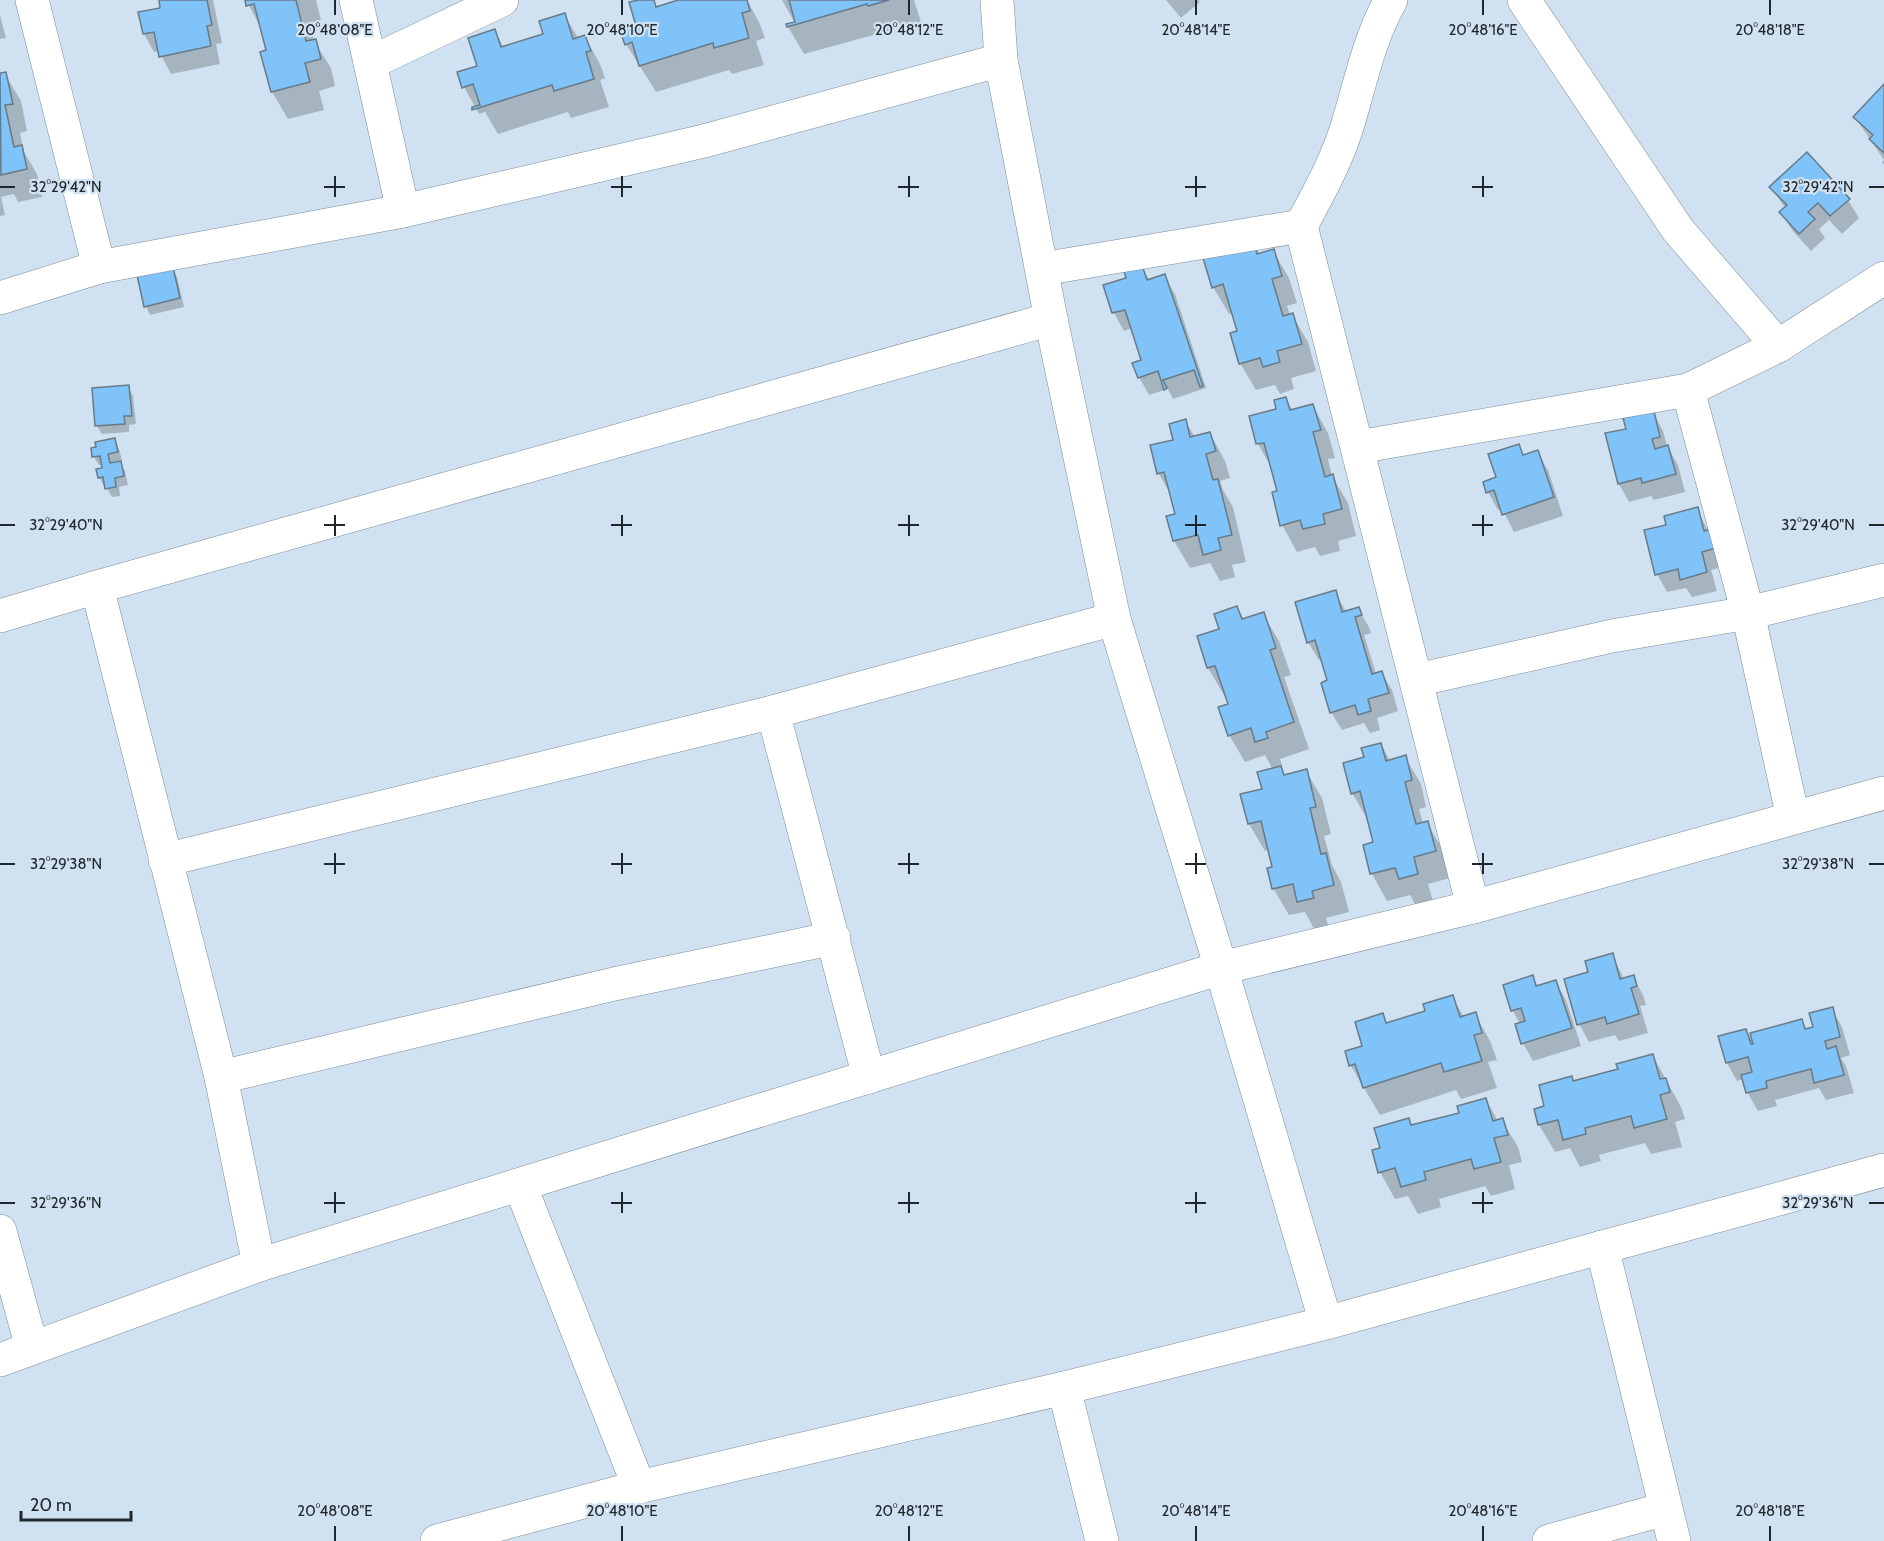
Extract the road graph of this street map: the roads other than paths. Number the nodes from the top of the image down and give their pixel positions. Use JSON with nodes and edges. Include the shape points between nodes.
{"nodes":[{"id":1,"x":32,"y":0,"type":"edge"},
{"id":2,"x":356,"y":0,"type":"edge"},
{"id":3,"x":502,"y":0,"type":"edge"},
{"id":4,"x":997,"y":0,"type":"edge"},
{"id":5,"x":1391,"y":0,"type":"edge"},
{"id":6,"x":1524,"y":0,"type":"edge"},
{"id":7,"x":1001,"y":60,"type":"junction"},
{"id":8,"x":370,"y":63,"type":"junction"},
{"id":9,"x":403,"y":211,"type":"junction"},
{"id":10,"x":1301,"y":226,"type":"junction"},
{"id":11,"x":99,"y":267,"type":"junction"},
{"id":12,"x":1042,"y":269,"type":"junction"},
{"id":13,"x":1884,"y":278,"type":"edge"},
{"id":14,"x":0,"y":298,"type":"edge"},
{"id":15,"x":1051,"y":320,"type":"junction"},
{"id":16,"x":1778,"y":346,"type":"junction"},
{"id":17,"x":1688,"y":390,"type":"junction"},
{"id":18,"x":1358,"y":447,"type":"junction"},
{"id":19,"x":1884,"y":580,"type":"edge"},
{"id":20,"x":97,"y":587,"type":"junction"},
{"id":21,"x":1748,"y":613,"type":"junction"},
{"id":22,"x":0,"y":616,"type":"edge"},
{"id":23,"x":1114,"y":619,"type":"junction"},
{"id":24,"x":1417,"y":680,"type":"junction"},
{"id":25,"x":773,"y":712,"type":"junction"},
{"id":26,"x":1884,"y":793,"type":"edge"},
{"id":27,"x":1793,"y":818,"type":"junction"},
{"id":28,"x":165,"y":860,"type":"junction"},
{"id":29,"x":1473,"y":906,"type":"junction"},
{"id":30,"x":834,"y":938,"type":"junction"},
{"id":31,"x":1221,"y":968,"type":"junction"},
{"id":32,"x":221,"y":1077,"type":"junction"},
{"id":33,"x":869,"y":1077,"type":"junction"},
{"id":34,"x":1884,"y":1170,"type":"edge"},
{"id":35,"x":520,"y":1185,"type":"junction"},
{"id":36,"x":0,"y":1231,"type":"edge"},
{"id":37,"x":1602,"y":1247,"type":"junction"},
{"id":38,"x":259,"y":1265,"type":"junction"},
{"id":39,"x":1326,"y":1323,"type":"junction"},
{"id":40,"x":32,"y":1348,"type":"junction"},
{"id":41,"x":0,"y":1360,"type":"edge"},
{"id":42,"x":1064,"y":1388,"type":"junction"},
{"id":43,"x":639,"y":1487,"type":"junction"},
{"id":44,"x":1665,"y":1509,"type":"junction"},
{"id":45,"x":437,"y":1541,"type":"edge"},
{"id":46,"x":1101,"y":1541,"type":"edge"},
{"id":47,"x":1549,"y":1541,"type":"edge"},
{"id":48,"x":1674,"y":1541,"type":"edge"}],
"edges":[{"from":1,"to":11,"type":"street"},
{"from":2,"to":8,"type":"street"},
{"from":3,"to":8,"type":"street"},
{"from":4,"to":7,"type":"street"},
{"from":5,"to":10,"type":"street","via":[[1374,36],[1334,163]]},
{"from":6,"to":16,"type":"street","via":[[1678,230]]},
{"from":7,"to":9,"type":"street","via":[[704,141]]},
{"from":7,"to":12,"type":"street"},
{"from":8,"to":9,"type":"street"},
{"from":9,"to":11,"type":"street"},
{"from":10,"to":12,"type":"street"},
{"from":10,"to":18,"type":"street"},
{"from":11,"to":14,"type":"street"},
{"from":12,"to":15,"type":"street"},
{"from":13,"to":16,"type":"street"},
{"from":15,"to":20,"type":"street"},
{"from":15,"to":23,"type":"street"},
{"from":16,"to":17,"type":"street"},
{"from":17,"to":18,"type":"street"},
{"from":17,"to":21,"type":"street"},
{"from":18,"to":24,"type":"street"},
{"from":19,"to":21,"type":"street"},
{"from":20,"to":22,"type":"street"},
{"from":20,"to":28,"type":"street"},
{"from":21,"to":24,"type":"street","via":[[1612,636]]},
{"from":21,"to":27,"type":"street"},
{"from":23,"to":25,"type":"street"},
{"from":23,"to":31,"type":"street"},
{"from":24,"to":29,"type":"street"},
{"from":25,"to":28,"type":"street"},
{"from":25,"to":30,"type":"street"},
{"from":26,"to":27,"type":"street"},
{"from":27,"to":29,"type":"street"},
{"from":28,"to":32,"type":"street"},
{"from":29,"to":31,"type":"street"},
{"from":30,"to":32,"type":"street","via":[[614,984]]},
{"from":30,"to":33,"type":"street"},
{"from":31,"to":33,"type":"street"},
{"from":31,"to":39,"type":"street"},
{"from":32,"to":38,"type":"street"},
{"from":33,"to":35,"type":"street"},
{"from":34,"to":37,"type":"street"},
{"from":35,"to":38,"type":"street"},
{"from":35,"to":43,"type":"street"},
{"from":36,"to":40,"type":"street"},
{"from":37,"to":39,"type":"street"},
{"from":37,"to":44,"type":"street"},
{"from":38,"to":40,"type":"street"},
{"from":39,"to":42,"type":"street"},
{"from":40,"to":41,"type":"street"},
{"from":42,"to":43,"type":"street"},
{"from":42,"to":46,"type":"street"},
{"from":43,"to":45,"type":"street"},
{"from":44,"to":47,"type":"street"},
{"from":44,"to":48,"type":"street"}]}
